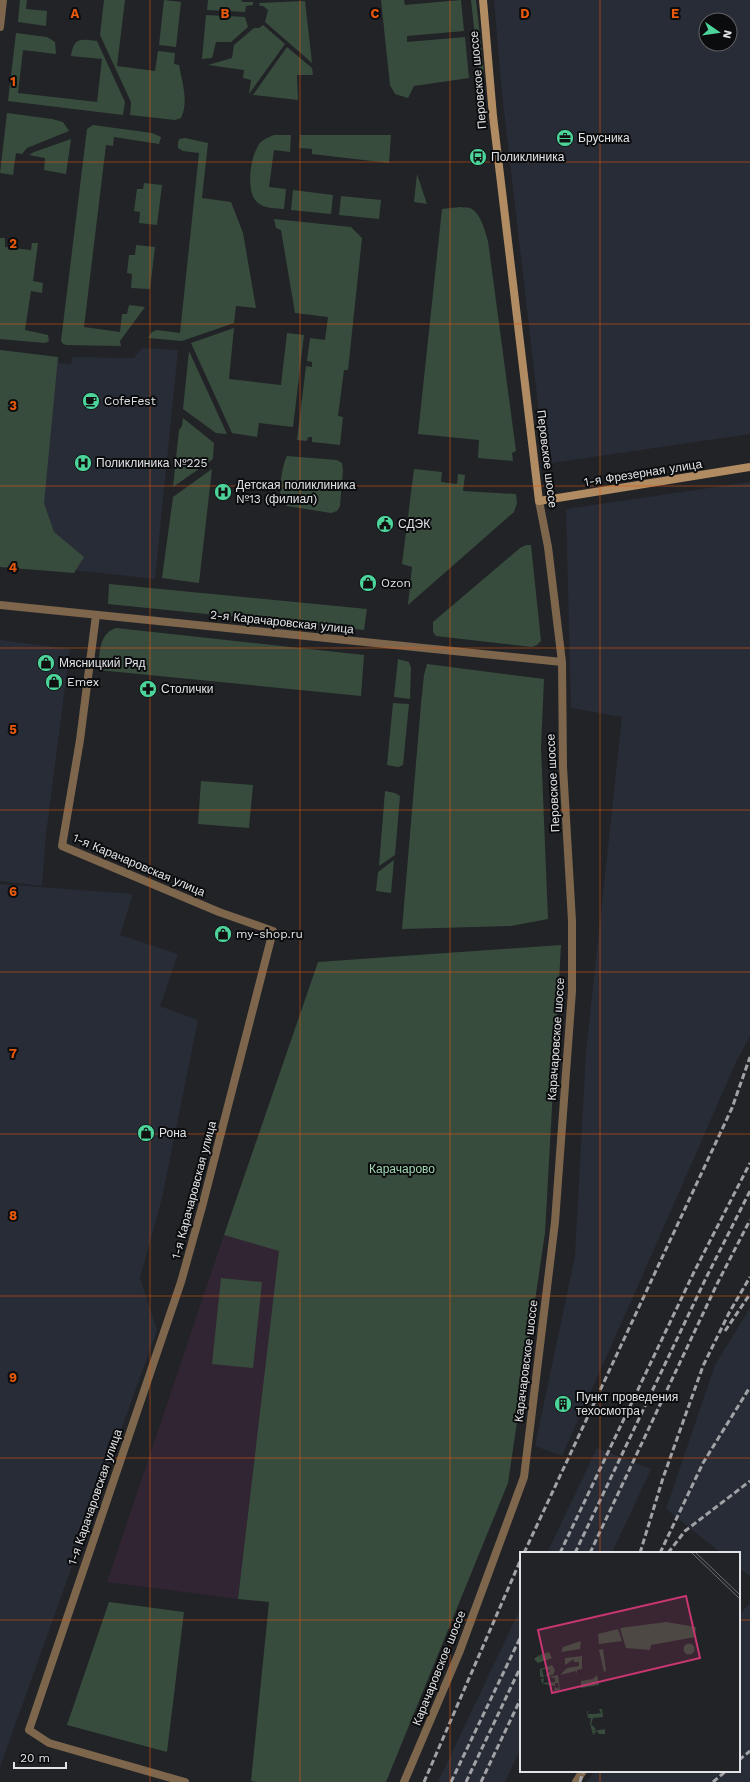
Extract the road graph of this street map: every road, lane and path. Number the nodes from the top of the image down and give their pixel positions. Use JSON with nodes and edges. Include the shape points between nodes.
{"nodes":[{"id":1,"x":3,"y":0,"type":"edge"},
{"id":2,"x":483,"y":0,"type":"edge"},
{"id":3,"x":0,"y":27,"type":"edge"},
{"id":4,"x":750,"y":467,"type":"edge"},
{"id":5,"x":539,"y":501,"type":"junction"},
{"id":6,"x":0,"y":605,"type":"edge"},
{"id":7,"x":96,"y":615,"type":"junction"},
{"id":8,"x":562,"y":662,"type":"junction"},
{"id":9,"x":572,"y":921,"type":"joint"},
{"id":10,"x":582,"y":1772,"type":"edge"},
{"id":11,"x":185,"y":1782,"type":"edge"},
{"id":12,"x":404,"y":1782,"type":"edge"},
{"id":13,"x":576,"y":1782,"type":"edge"}],
"edges":[{"from":1,"to":3,"type":"street"},
{"from":2,"to":5,"type":"street","name":"Перовское шоссе","via":[[493,116]]},
{"from":4,"to":5,"type":"street","name":"1-я Фрезерная улица"},
{"from":5,"to":8,"type":"street","name":"Перовское шоссе","via":[[548,547]]},
{"from":6,"to":7,"type":"street","name":"2-я Карачаровская улица"},
{"from":7,"to":8,"type":"street","name":"2-я Карачаровская улица"},
{"from":7,"to":11,"type":"street","name":"1-я Карачаровская улица","via":[[80,740],[62,846],[219,912],[273,931],[181,1282],[29,1730],[49,1743]]},
{"from":8,"to":9,"type":"street","name":"Перовское шоссе","via":[[563,767]]},
{"from":9,"to":12,"type":"street","name":"Карачаровское шоссе","via":[[572,991],[556,1222],[524,1477],[459,1653]]},
{"from":10,"to":13,"type":"street"}]}
